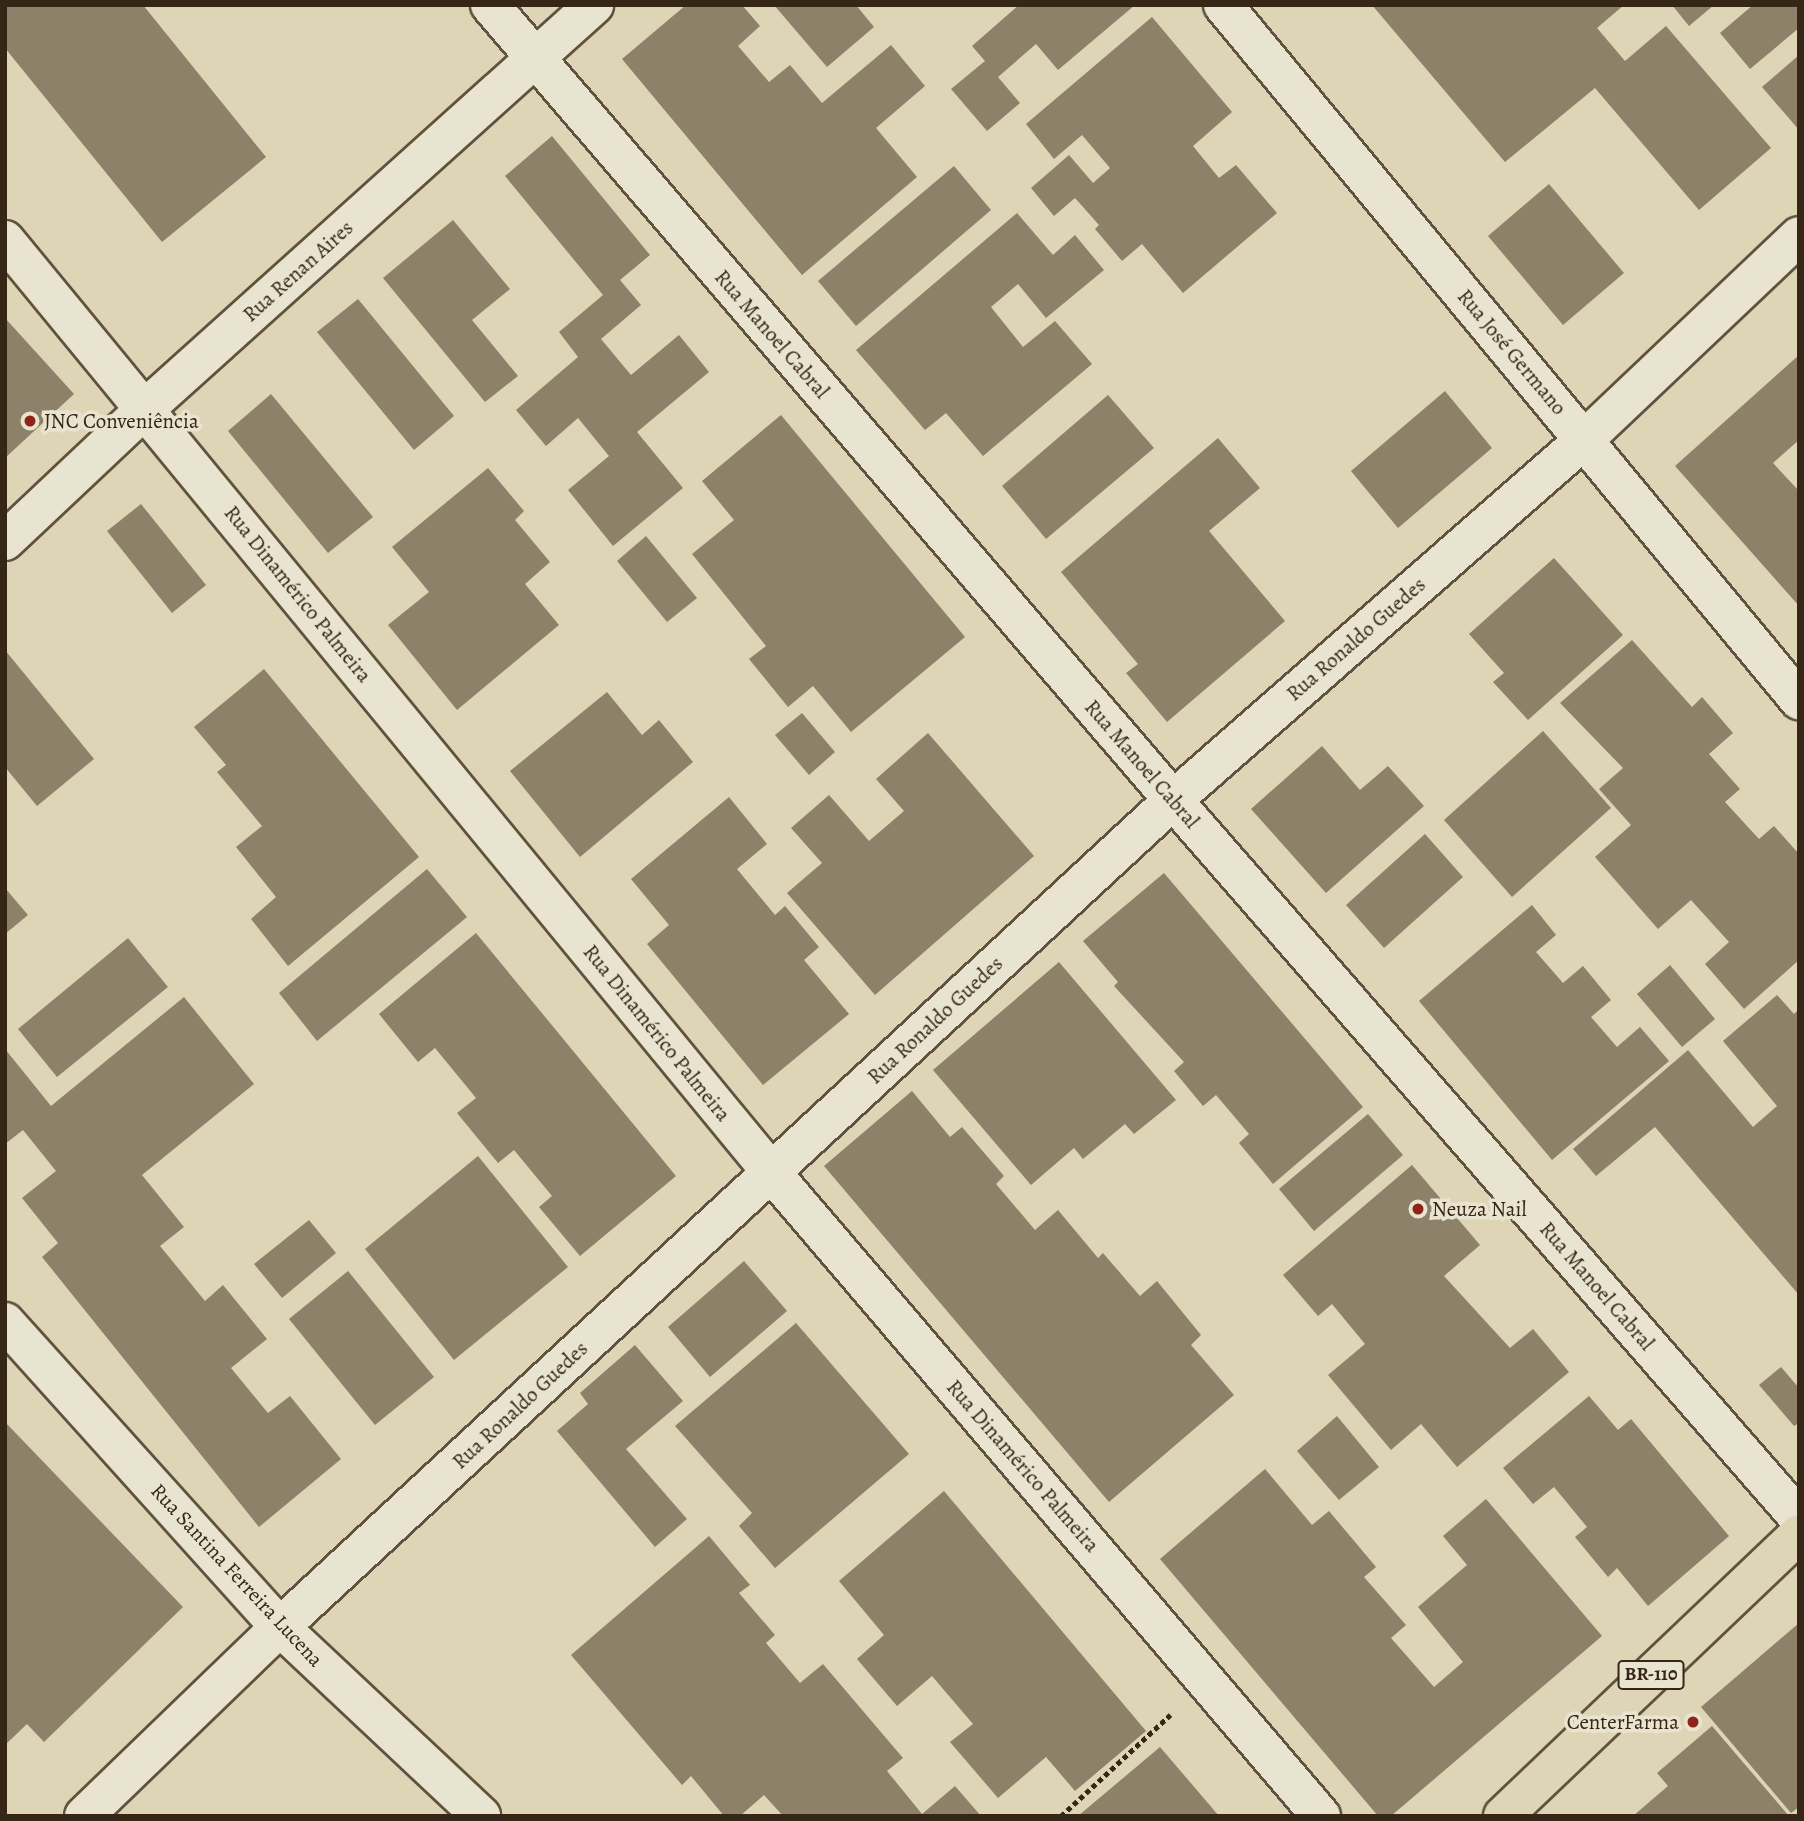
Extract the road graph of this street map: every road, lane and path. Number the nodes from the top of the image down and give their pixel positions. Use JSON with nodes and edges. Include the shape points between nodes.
{"nodes":[{"id":1,"x":491,"y":5,"type":"edge"},
{"id":2,"x":594,"y":5,"type":"edge"},
{"id":3,"x":1223,"y":5,"type":"edge"},
{"id":4,"x":535,"y":58,"type":"junction"},
{"id":5,"x":1799,"y":236,"type":"edge"},
{"id":6,"x":5,"y":240,"type":"edge"},
{"id":7,"x":146,"y":408,"type":"junction"},
{"id":8,"x":1584,"y":440,"type":"junction"},
{"id":9,"x":5,"y":541,"type":"edge"},
{"id":10,"x":1799,"y":700,"type":"edge"},
{"id":11,"x":1173,"y":800,"type":"junction"},
{"id":12,"x":771,"y":1172,"type":"junction"},
{"id":13,"x":5,"y":1322,"type":"edge"},
{"id":14,"x":1799,"y":1518,"type":"edge"},
{"id":15,"x":1799,"y":1534,"type":"edge"},
{"id":16,"x":280,"y":1627,"type":"junction"},
{"id":17,"x":1207,"y":1681,"type":"junction"},
{"id":18,"x":83,"y":1816,"type":"edge"},
{"id":19,"x":481,"y":1816,"type":"edge"},
{"id":20,"x":1061,"y":1816,"type":"edge"},
{"id":21,"x":1321,"y":1816,"type":"edge"},
{"id":22,"x":1503,"y":1816,"type":"edge"}],
"edges":[{"from":1,"to":4,"type":"street","name":"Rua Manoel Cabral"},
{"from":2,"to":4,"type":"street","name":"Rua Renan Aires"},
{"from":3,"to":8,"type":"street","name":"Rua José Germano"},
{"from":4,"to":7,"type":"street","name":"Rua Renan Aires"},
{"from":4,"to":11,"type":"street","name":"Rua Manoel Cabral"},
{"from":5,"to":8,"type":"street","name":"Rua Ronaldo Guedes"},
{"from":6,"to":7,"type":"street","name":"Rua Dinamérico Palmeira"},
{"from":7,"to":9,"type":"street","name":"Rua Renan Aires"},
{"from":7,"to":12,"type":"street","name":"Rua Dinamérico Palmeira"},
{"from":8,"to":10,"type":"street","name":"Rua José Germano"},
{"from":8,"to":11,"type":"street","name":"Rua Ronaldo Guedes"},
{"from":11,"to":12,"type":"street","name":"Rua Ronaldo Guedes"},
{"from":11,"to":14,"type":"street","name":"Rua Manoel Cabral"},
{"from":12,"to":16,"type":"street","name":"Rua Ronaldo Guedes"},
{"from":12,"to":17,"type":"street","name":"Rua Dinamérico Palmeira"},
{"from":13,"to":16,"type":"street","name":"Rua Santina Ferreira Lucena"},
{"from":15,"to":22,"type":"main road","number":"BR-110"},
{"from":16,"to":18,"type":"street","name":"Rua Ronaldo Guedes"},
{"from":16,"to":19,"type":"street","name":"Rua Santina Ferreira Lucena"},
{"from":17,"to":20,"type":"path"},
{"from":17,"to":21,"type":"street","name":"Rua Dinamérico Palmeira"}]}
